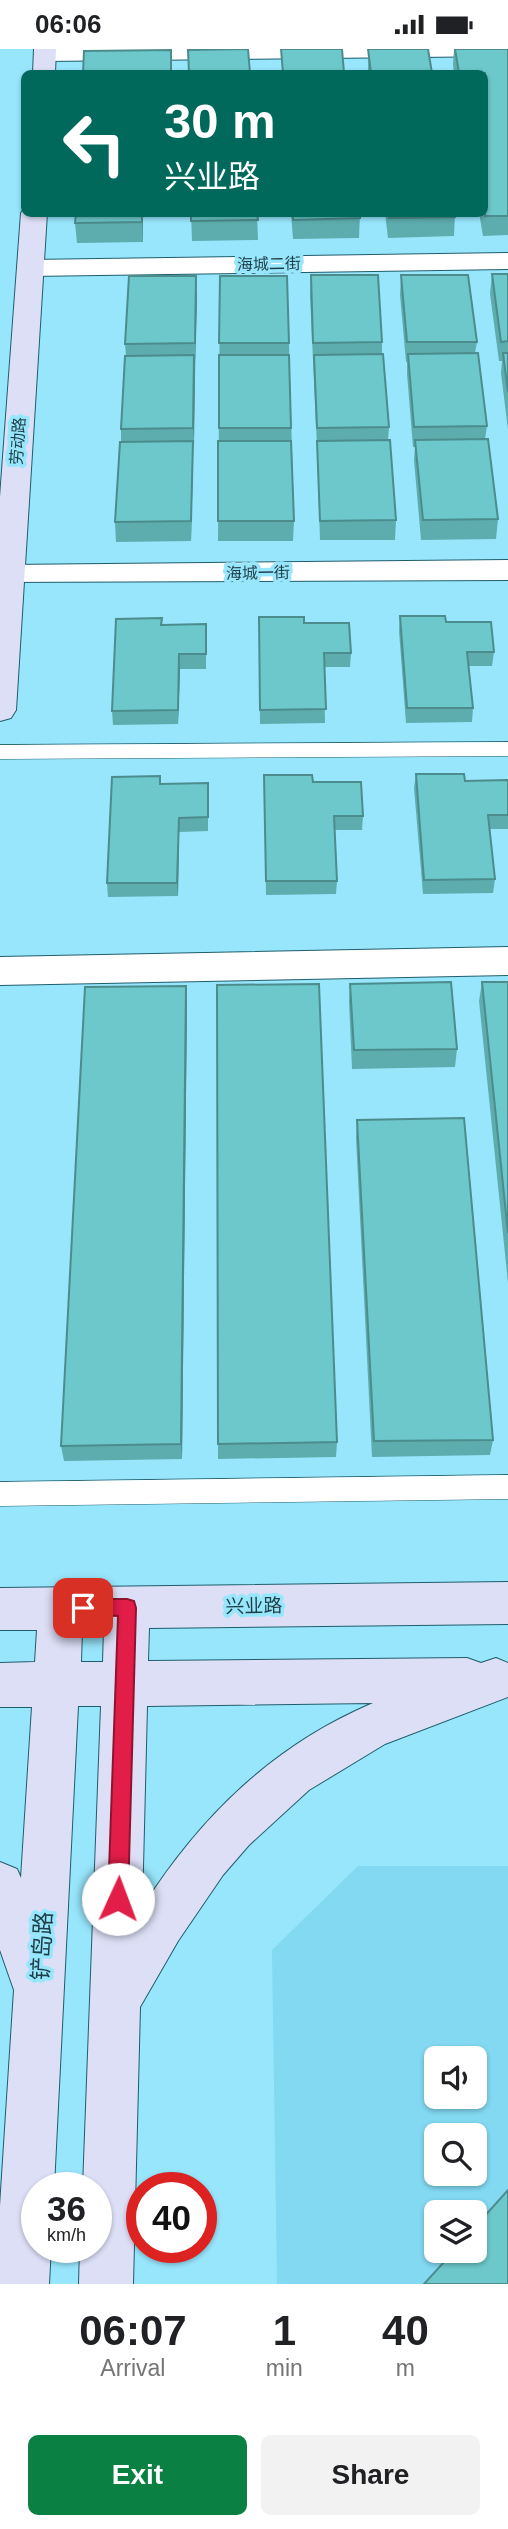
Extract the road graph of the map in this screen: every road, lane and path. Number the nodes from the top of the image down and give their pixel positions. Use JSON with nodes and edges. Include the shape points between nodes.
{"nodes":[{"id":1,"x":508,"y":49,"type":"edge"},
{"id":2,"x":45,"y":59,"type":"edge"},
{"id":3,"x":34,"y":217,"type":"edge"},
{"id":4,"x":508,"y":261,"type":"edge"},
{"id":5,"x":30,"y":268,"type":"junction"},
{"id":6,"x":508,"y":570,"type":"edge"},
{"id":7,"x":9,"y":575,"type":"junction"},
{"id":8,"x":0,"y":710,"type":"edge"},
{"id":9,"x":508,"y":749,"type":"edge"},
{"id":10,"x":0,"y":752,"type":"edge"},
{"id":11,"x":508,"y":961,"type":"edge"},
{"id":12,"x":0,"y":971,"type":"edge"},
{"id":13,"x":508,"y":1487,"type":"edge"},
{"id":14,"x":0,"y":1494,"type":"edge"},
{"id":15,"x":508,"y":1603,"type":"edge"},
{"id":16,"x":61,"y":1608,"type":"junction"},
{"id":17,"x":127,"y":1608,"type":"junction"},
{"id":18,"x":0,"y":1609,"type":"edge"},
{"id":19,"x":502,"y":1680,"type":"edge"},
{"id":20,"x":57,"y":1684,"type":"junction"},
{"id":21,"x":125,"y":1684,"type":"junction"},
{"id":22,"x":0,"y":1685,"type":"edge"},
{"id":23,"x":0,"y":1886,"type":"edge"},
{"id":24,"x":115,"y":2001,"type":"junction"},
{"id":25,"x":38,"y":2003,"type":"junction"},
{"id":26,"x":22,"y":2284,"type":"edge"},
{"id":27,"x":106,"y":2284,"type":"edge"}],
"edges":[{"from":1,"to":2,"type":"street"},
{"from":3,"to":5,"type":"street","name":"劳动路"},
{"from":4,"to":5,"type":"street","name":"海城二街"},
{"from":5,"to":7,"type":"street","name":"劳动路"},
{"from":6,"to":7,"type":"street","name":"海城一街"},
{"from":7,"to":8,"type":"street","name":"劳动路"},
{"from":9,"to":10,"type":"lane"},
{"from":11,"to":12,"type":"street"},
{"from":13,"to":14,"type":"lane"},
{"from":15,"to":17,"type":"street","name":"兴业路"},
{"from":16,"to":17,"type":"street","name":"兴业路"},
{"from":16,"to":18,"type":"street","name":"兴业路"},
{"from":16,"to":20,"type":"street","name":"铲岛路"},
{"from":17,"to":21,"type":"street"},
{"from":19,"to":21,"type":"street"},
{"from":19,"to":24,"type":"street","via":[[393,1718],[330,1748],[273,1787],[228,1829],[196,1870]]},
{"from":20,"to":21,"type":"street"},
{"from":20,"to":22,"type":"street"},
{"from":20,"to":25,"type":"street","name":"铲岛路"},
{"from":21,"to":24,"type":"street"},
{"from":23,"to":25,"type":"street","via":[[20,1933]]},
{"from":24,"to":27,"type":"street"},
{"from":25,"to":26,"type":"street","name":"铲岛路"}]}
